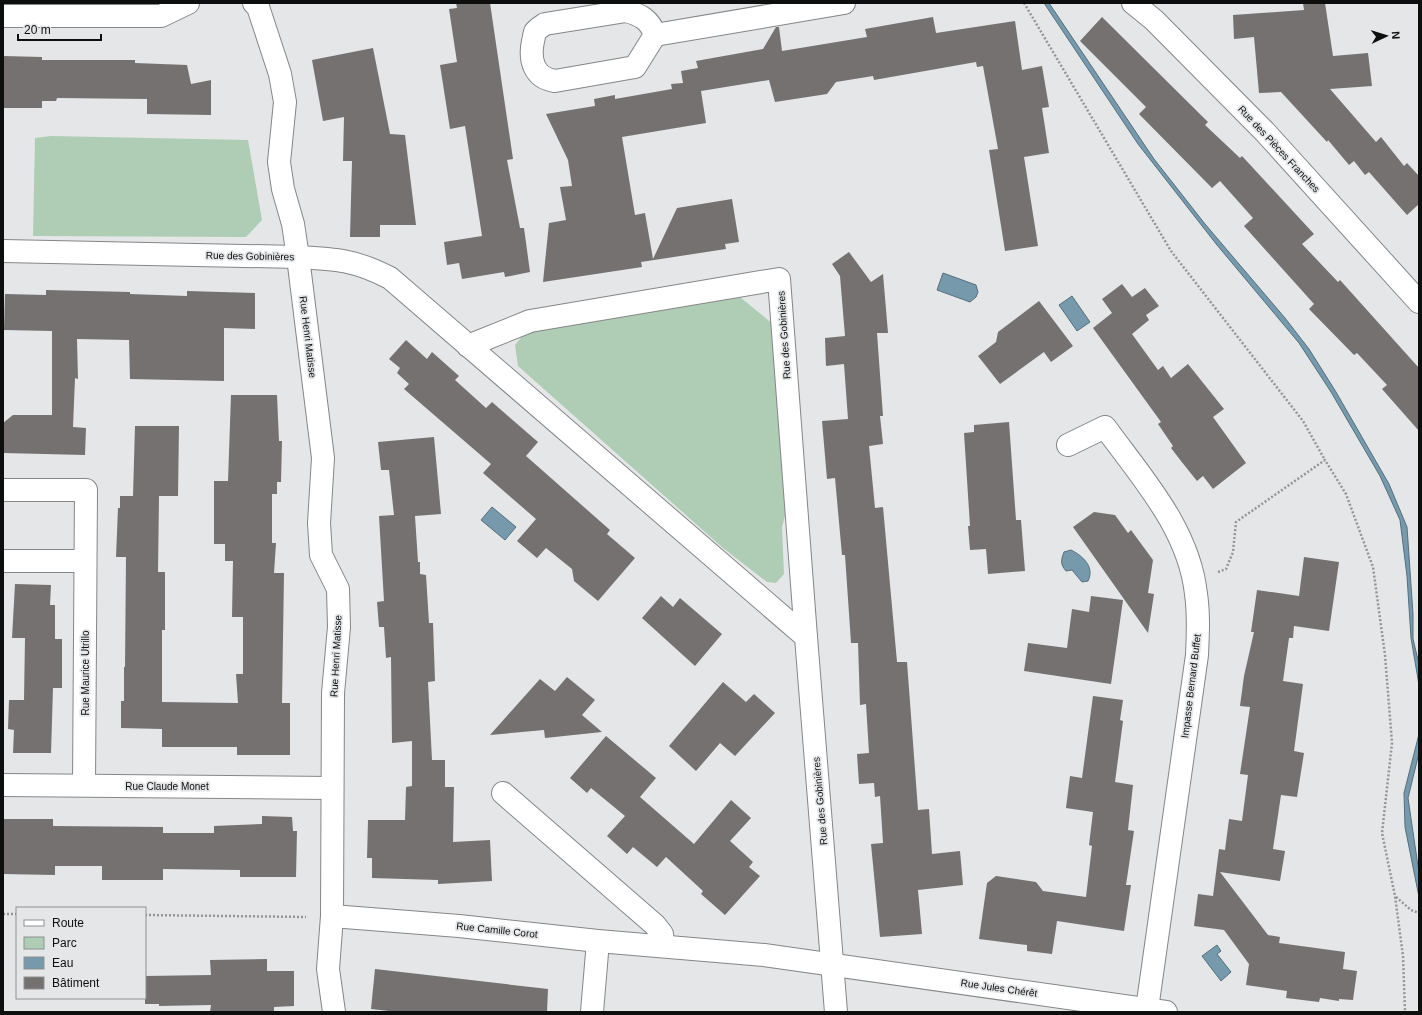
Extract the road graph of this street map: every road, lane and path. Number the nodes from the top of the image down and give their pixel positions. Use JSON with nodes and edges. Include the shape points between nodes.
{"nodes":[{"id":1,"x":188,"y":3,"type":"edge"},
{"id":2,"x":254,"y":3,"type":"edge"},
{"id":3,"x":844,"y":3,"type":"edge"},
{"id":4,"x":1024,"y":3,"type":"edge"},
{"id":5,"x":1133,"y":3,"type":"edge"},
{"id":6,"x":3,"y":16,"type":"edge"},
{"id":7,"x":655,"y":35,"type":"junction"},
{"id":8,"x":3,"y":251,"type":"edge"},
{"id":9,"x":298,"y":257,"type":"junction"},
{"id":10,"x":1419,"y":302,"type":"edge"},
{"id":11,"x":468,"y":346,"type":"junction"},
{"id":12,"x":1068,"y":445,"type":"dead end"},
{"id":13,"x":1325,"y":460,"type":"junction"},
{"id":14,"x":3,"y":490,"type":"edge"},
{"id":15,"x":3,"y":561,"type":"edge"},
{"id":16,"x":85,"y":561,"type":"junction"},
{"id":17,"x":1214,"y":573,"type":"dead end"},
{"id":18,"x":806,"y":637,"type":"junction"},
{"id":19,"x":3,"y":785,"type":"edge"},
{"id":20,"x":84,"y":785,"type":"junction"},
{"id":21,"x":331,"y":788,"type":"junction"},
{"id":22,"x":503,"y":793,"type":"dead end"},
{"id":23,"x":1396,"y":896,"type":"junction"},
{"id":24,"x":3,"y":914,"type":"edge"},
{"id":25,"x":16,"y":914,"type":"edge"},
{"id":26,"x":1419,"y":914,"type":"edge"},
{"id":27,"x":146,"y":915,"type":"edge"},
{"id":28,"x":332,"y":916,"type":"junction"},
{"id":29,"x":598,"y":941,"type":"junction"},
{"id":30,"x":663,"y":945,"type":"junction"},
{"id":31,"x":833,"y":964,"type":"junction"},
{"id":32,"x":1156,"y":1011,"type":"edge"},
{"id":33,"x":334,"y":1012,"type":"edge"},
{"id":34,"x":592,"y":1012,"type":"edge"},
{"id":35,"x":836,"y":1012,"type":"edge"},
{"id":36,"x":1405,"y":1012,"type":"edge"}],
"edges":[{"from":1,"to":6,"type":"street","via":[[161,16]]},
{"from":2,"to":9,"type":"street","name":"Rue Henri Matisse","via":[[258,8],[280,74],[285,102],[279,162]]},
{"from":3,"to":7,"type":"street"},
{"from":4,"to":13,"type":"path","via":[[1171,251],[1303,420]]},
{"from":5,"to":10,"type":"street","name":"Rue des Pièces Franches","via":[[1154,20],[1265,132]]},
{"from":7,"to":7,"type":"street","via":[[651,24],[640,15],[626,11],[545,24],[535,32],[532,58],[535,70],[546,80],[555,81],[628,69],[635,67]]},
{"from":8,"to":9,"type":"street","name":"Rue des Gobinières"},
{"from":9,"to":11,"type":"street","name":"Rue des Gobinières","via":[[344,260],[368,266],[390,278]]},
{"from":9,"to":21,"type":"street","name":"Rue Henri Matisse","via":[[323,458],[319,523],[321,555],[338,589],[339,627]]},
{"from":11,"to":18,"type":"street","name":"Rue des Gobinières"},
{"from":11,"to":18,"type":"street","name":"Rue des Gobinières","via":[[530,320],[779,279]]},
{"from":12,"to":32,"type":"street","name":"Impasse Bernard Buffet","via":[[1105,427],[1164,507],[1189,561],[1196,593],[1197,654]]},
{"from":13,"to":17,"type":"path","via":[[1236,522],[1233,552],[1226,569]]},
{"from":13,"to":23,"type":"path","via":[[1346,494],[1373,567],[1385,655],[1392,743],[1382,834]]},
{"from":14,"to":16,"type":"street","name":"Rue Maurice Utrillo","via":[[86,490]]},
{"from":15,"to":16,"type":"street"},
{"from":16,"to":20,"type":"street","name":"Rue Maurice Utrillo"},
{"from":18,"to":31,"type":"street","name":"Rue des Gobinières"},
{"from":19,"to":20,"type":"street","name":"Rue Claude Monet"},
{"from":20,"to":21,"type":"street","name":"Rue Claude Monet"},
{"from":21,"to":28,"type":"street","name":"Rue Henri Matisse"},
{"from":22,"to":30,"type":"street","via":[[655,925],[662,934]]},
{"from":23,"to":26,"type":"path"},
{"from":23,"to":36,"type":"path","via":[[1403,956]]},
{"from":24,"to":25,"type":"path"},
{"from":27,"to":28,"type":"path"},
{"from":28,"to":29,"type":"street","name":"Rue Camille Corot"},
{"from":28,"to":33,"type":"street","name":"Rue Henri Matisse","via":[[328,969]]},
{"from":29,"to":30,"type":"street","name":"Rue Camille Corot"},
{"from":29,"to":34,"type":"street"},
{"from":30,"to":31,"type":"street","name":"Rue Camille Corot"},
{"from":31,"to":32,"type":"street","name":"Rue Jules Chérêt"},
{"from":31,"to":35,"type":"street","name":"Rue des Gobinières"}]}
